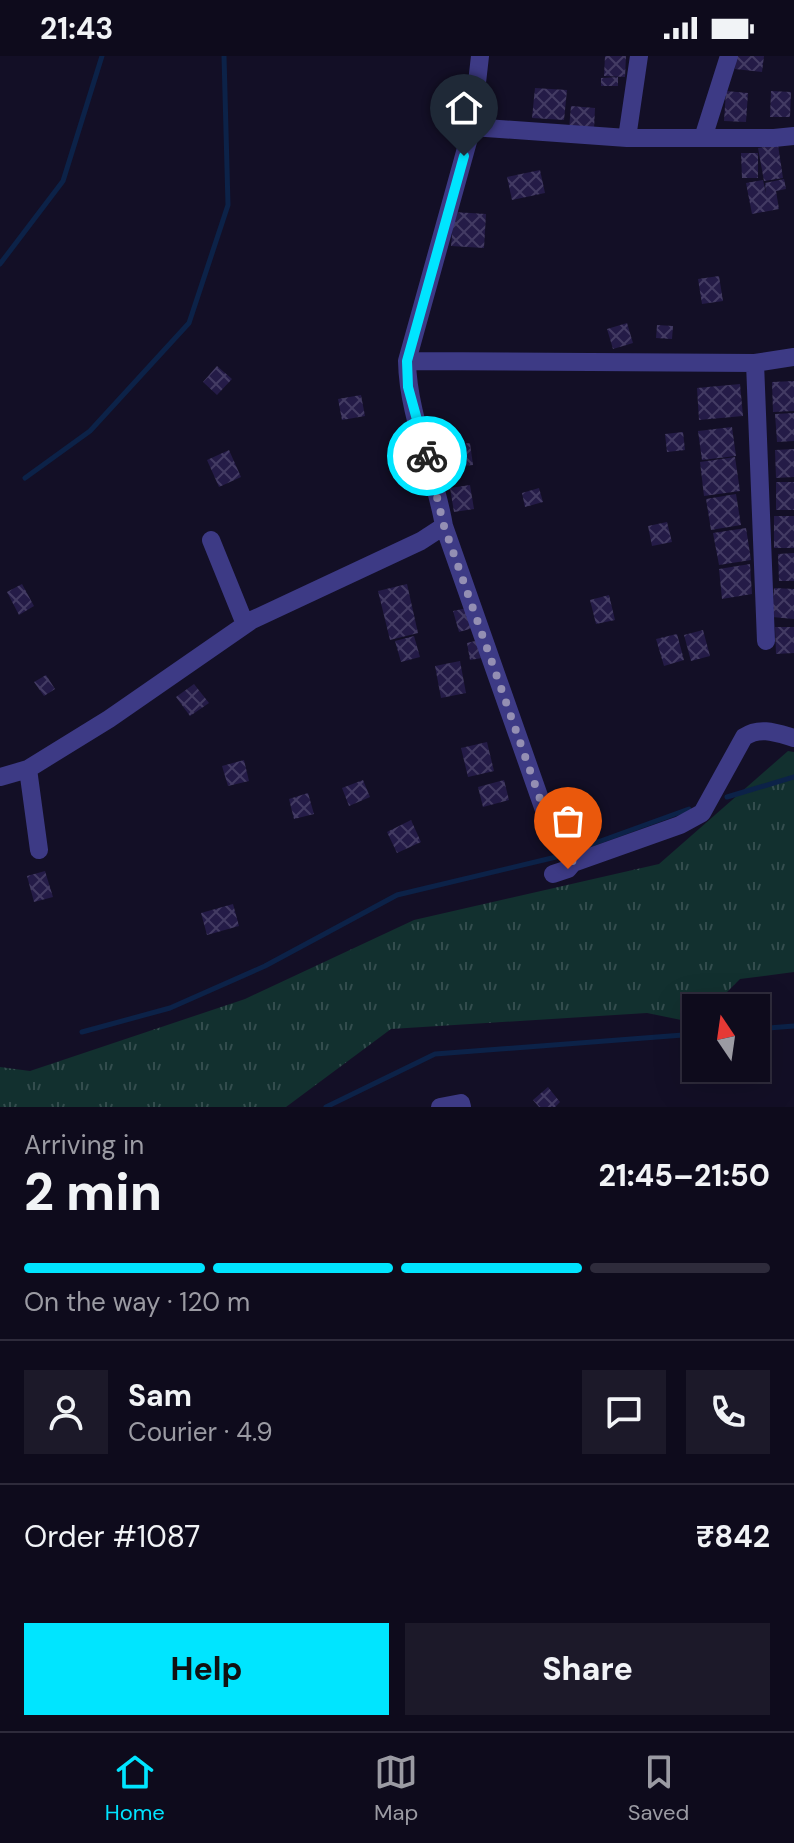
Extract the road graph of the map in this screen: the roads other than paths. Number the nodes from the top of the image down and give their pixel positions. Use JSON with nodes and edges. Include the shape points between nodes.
{"nodes":[{"id":1,"x":480,"y":56,"type":"edge"},
{"id":2,"x":639,"y":56,"type":"edge"},
{"id":3,"x":729,"y":56,"type":"edge"},
{"id":4,"x":472,"y":127,"type":"junction"},
{"id":5,"x":794,"y":136,"type":"edge"},
{"id":6,"x":627,"y":138,"type":"junction"},
{"id":7,"x":703,"y":138,"type":"junction"},
{"id":8,"x":794,"y":357,"type":"edge"},
{"id":9,"x":407,"y":361,"type":"junction"},
{"id":10,"x":755,"y":363,"type":"junction"},
{"id":11,"x":444,"y":526,"type":"junction"},
{"id":12,"x":211,"y":540,"type":"dead end"},
{"id":13,"x":245,"y":624,"type":"junction"},
{"id":14,"x":766,"y":641,"type":"dead end"},
{"id":15,"x":794,"y":738,"type":"edge"},
{"id":16,"x":28,"y":769,"type":"junction"},
{"id":17,"x":0,"y":777,"type":"edge"},
{"id":18,"x":39,"y":850,"type":"dead end"},
{"id":19,"x":573,"y":863,"type":"junction"},
{"id":20,"x":553,"y":874,"type":"dead end"},
{"id":21,"x":440,"y":1107,"type":"edge"},
{"id":22,"x":462,"y":1107,"type":"edge"}],
"edges":[{"from":1,"to":4,"type":"street"},
{"from":2,"to":6,"type":"street"},
{"from":3,"to":7,"type":"street"},
{"from":4,"to":6,"type":"street"},
{"from":4,"to":9,"type":"street"},
{"from":5,"to":7,"type":"street"},
{"from":6,"to":7,"type":"street"},
{"from":8,"to":10,"type":"street"},
{"from":9,"to":10,"type":"street"},
{"from":9,"to":11,"type":"street","via":[[408,387]]},
{"from":10,"to":14,"type":"street"},
{"from":11,"to":13,"type":"street"},
{"from":11,"to":19,"type":"street","via":[[545,813]]},
{"from":12,"to":13,"type":"street"},
{"from":13,"to":16,"type":"street"},
{"from":15,"to":19,"type":"street","via":[[753,731],[744,737],[702,813]]},
{"from":16,"to":17,"type":"street"},
{"from":16,"to":18,"type":"street"},
{"from":19,"to":20,"type":"street"},
{"from":21,"to":22,"type":"street"}]}
